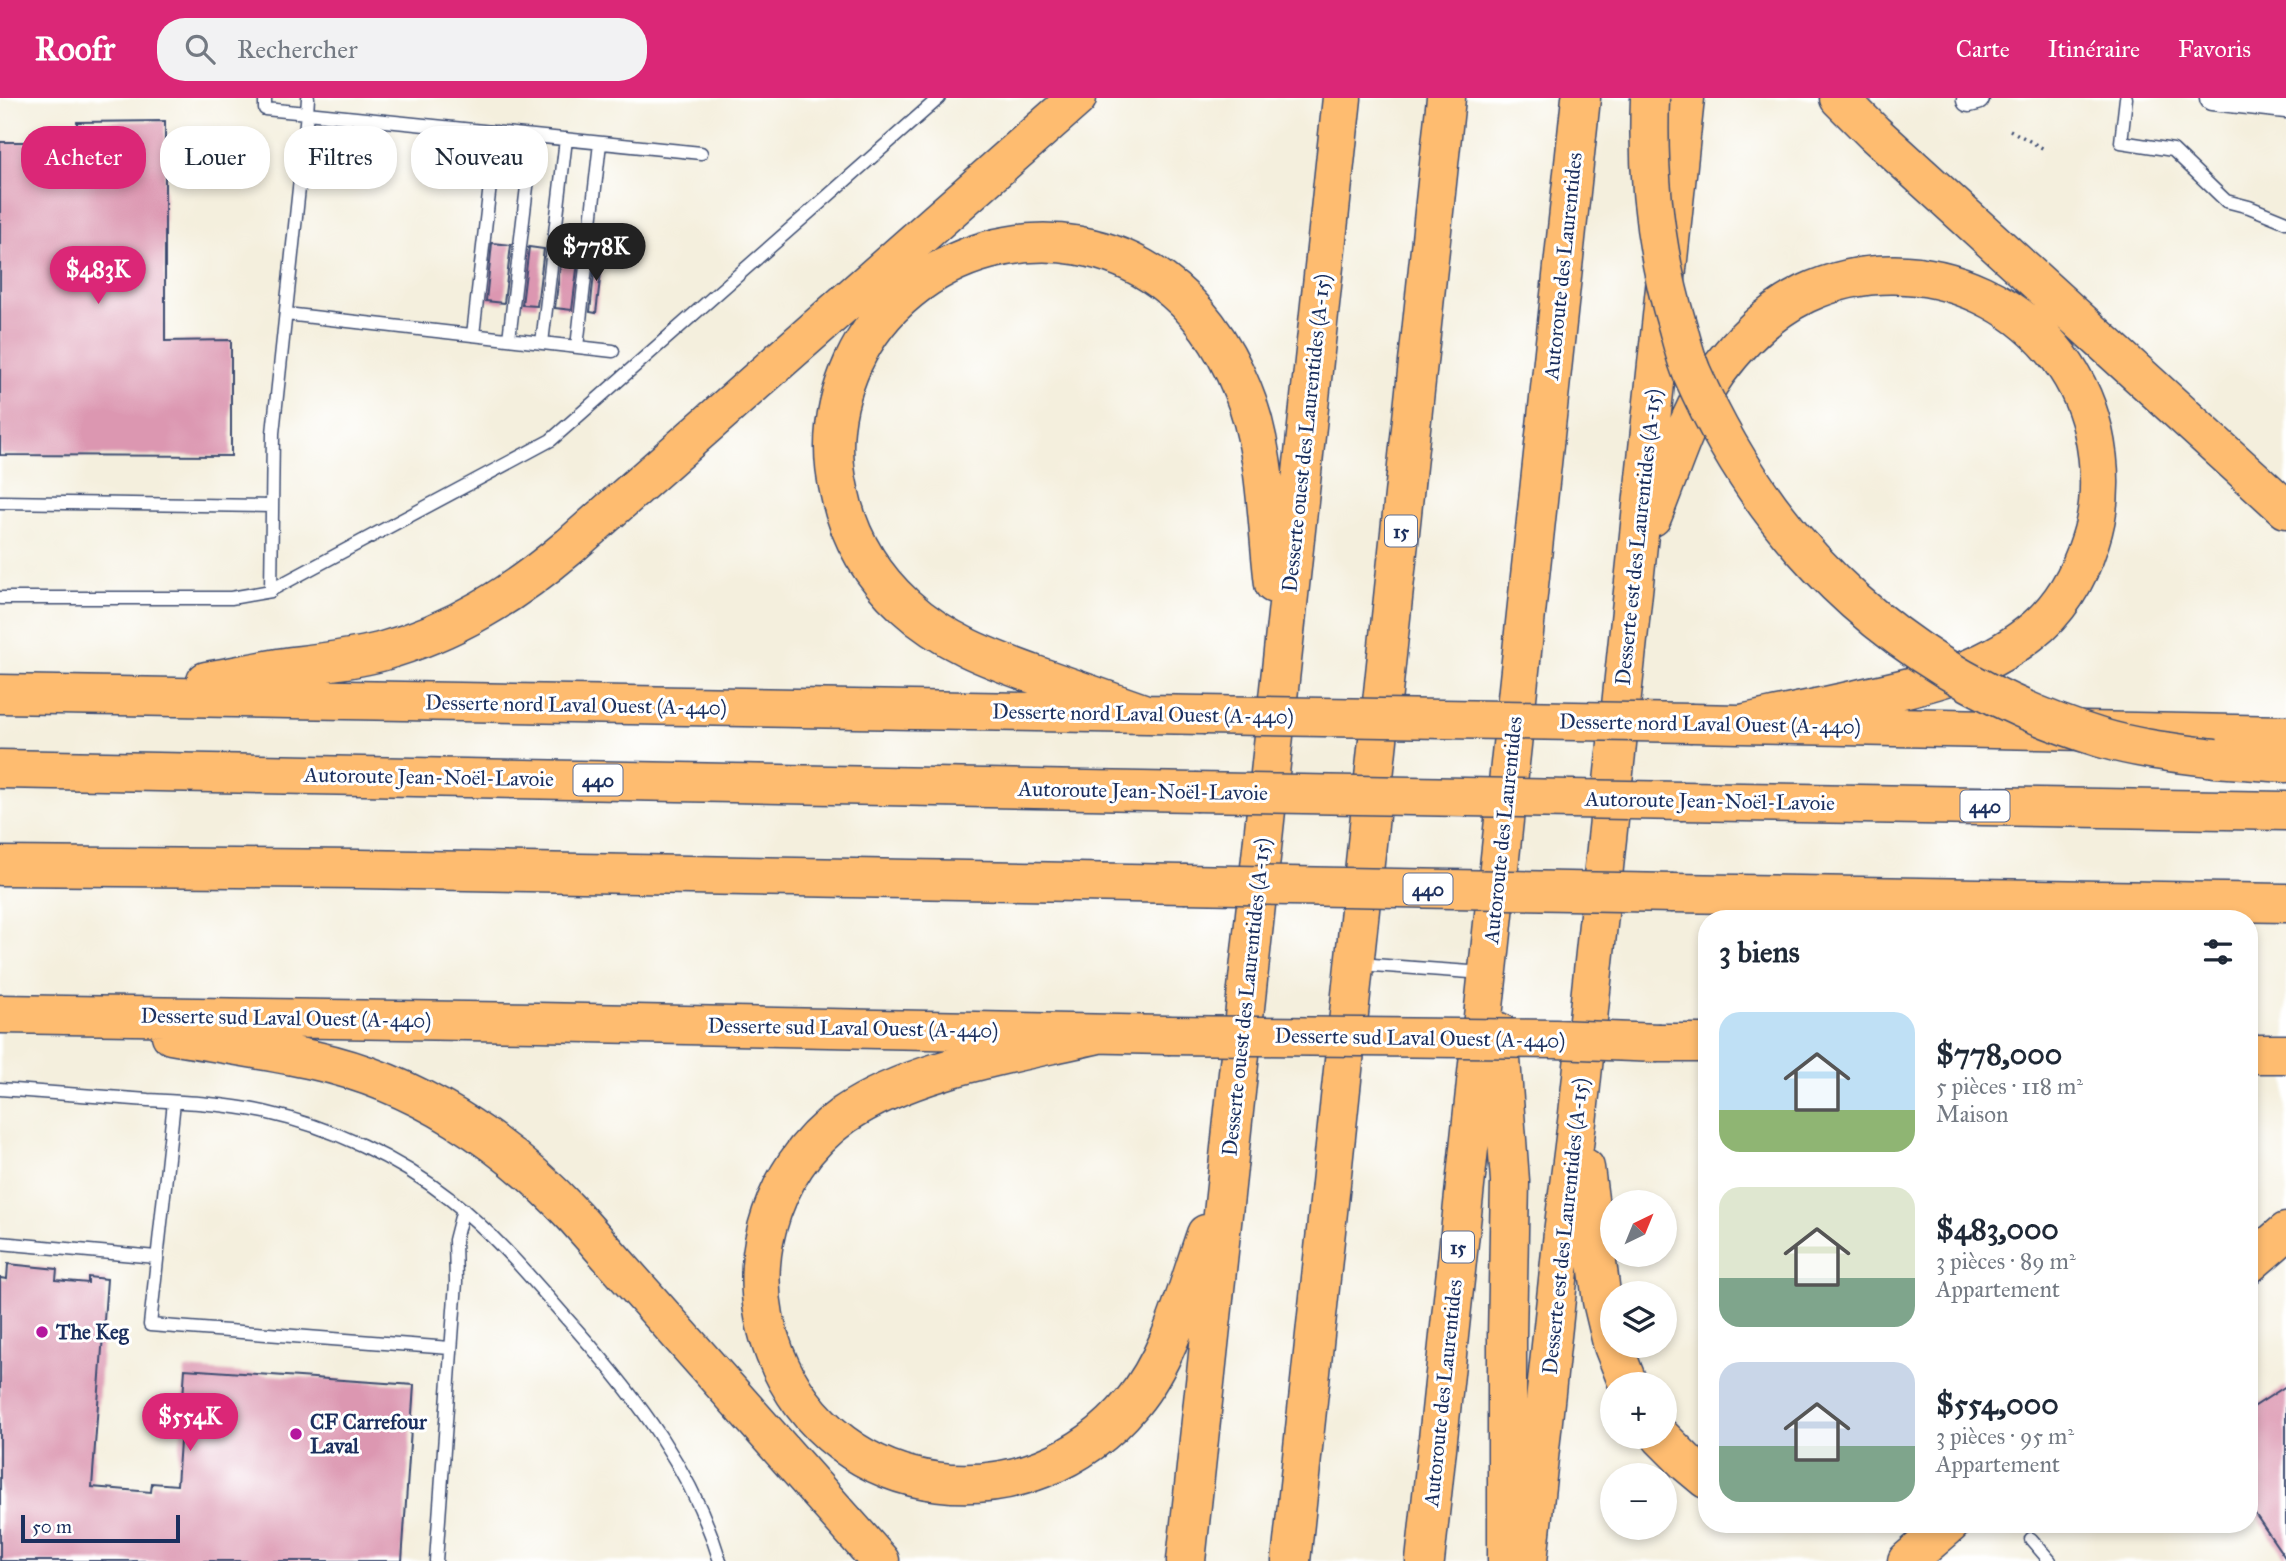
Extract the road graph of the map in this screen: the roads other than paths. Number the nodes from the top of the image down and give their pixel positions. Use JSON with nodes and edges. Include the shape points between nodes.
{"nodes":[{"id":1,"x":265,"y":98,"type":"edge"},
{"id":2,"x":308,"y":98,"type":"edge"},
{"id":3,"x":939,"y":98,"type":"edge"},
{"id":4,"x":1077,"y":98,"type":"edge"},
{"id":5,"x":1342,"y":98,"type":"edge"},
{"id":6,"x":1446,"y":98,"type":"edge"},
{"id":7,"x":1581,"y":98,"type":"edge"},
{"id":8,"x":1650,"y":98,"type":"edge"},
{"id":9,"x":1685,"y":98,"type":"edge"},
{"id":10,"x":1839,"y":98,"type":"edge"},
{"id":11,"x":2126,"y":98,"type":"edge"},
{"id":12,"x":2211,"y":98,"type":"edge"},
{"id":13,"x":2286,"y":106,"type":"edge"},
{"id":14,"x":307,"y":113,"type":"junction"},
{"id":15,"x":436,"y":126,"type":"edge"},
{"id":16,"x":548,"y":137,"type":"edge"},
{"id":17,"x":566,"y":139,"type":"junction"},
{"id":18,"x":600,"y":143,"type":"junction"},
{"id":19,"x":701,"y":153,"type":"dead end"},
{"id":20,"x":490,"y":189,"type":"edge"},
{"id":21,"x":527,"y":189,"type":"edge"},
{"id":22,"x":2286,"y":222,"type":"edge"},
{"id":23,"x":286,"y":314,"type":"junction"},
{"id":24,"x":473,"y":335,"type":"junction"},
{"id":25,"x":509,"y":339,"type":"junction"},
{"id":26,"x":542,"y":343,"type":"junction"},
{"id":27,"x":577,"y":347,"type":"junction"},
{"id":28,"x":613,"y":351,"type":"dead end"},
{"id":29,"x":0,"y":502,"type":"edge"},
{"id":30,"x":272,"y":506,"type":"junction"},
{"id":31,"x":2286,"y":509,"type":"edge"},
{"id":32,"x":1635,"y":558,"type":"junction"},
{"id":33,"x":271,"y":590,"type":"junction"},
{"id":34,"x":0,"y":598,"type":"edge"},
{"id":35,"x":1282,"y":655,"type":"junction"},
{"id":36,"x":0,"y":694,"type":"edge"},
{"id":37,"x":121,"y":696,"type":"junction"},
{"id":38,"x":1146,"y":714,"type":"junction"},
{"id":39,"x":1741,"y":724,"type":"junction"},
{"id":40,"x":2286,"y":735,"type":"edge"},
{"id":41,"x":2286,"y":763,"type":"edge"},
{"id":42,"x":0,"y":769,"type":"edge"},
{"id":43,"x":2286,"y":811,"type":"edge"},
{"id":44,"x":0,"y":866,"type":"edge"},
{"id":45,"x":2286,"y":904,"type":"edge"},
{"id":46,"x":1355,"y":964,"type":"junction"},
{"id":47,"x":1491,"y":974,"type":"junction"},
{"id":48,"x":0,"y":1014,"type":"edge"},
{"id":49,"x":52,"y":1015,"type":"junction"},
{"id":50,"x":1098,"y":1034,"type":"junction"},
{"id":51,"x":1687,"y":1045,"type":"edge"},
{"id":52,"x":2258,"y":1054,"type":"edge"},
{"id":53,"x":2286,"y":1054,"type":"edge"},
{"id":54,"x":0,"y":1089,"type":"edge"},
{"id":55,"x":174,"y":1102,"type":"junction"},
{"id":56,"x":1578,"y":1114,"type":"junction"},
{"id":57,"x":1227,"y":1176,"type":"junction"},
{"id":58,"x":463,"y":1209,"type":"junction"},
{"id":59,"x":2286,"y":1232,"type":"edge"},
{"id":60,"x":0,"y":1243,"type":"edge"},
{"id":61,"x":2258,"y":1256,"type":"edge"},
{"id":62,"x":156,"y":1257,"type":"junction"},
{"id":63,"x":1600,"y":1285,"type":"edge"},
{"id":64,"x":450,"y":1348,"type":"junction"},
{"id":65,"x":1673,"y":1449,"type":"edge"},
{"id":66,"x":1698,"y":1472,"type":"edge"},
{"id":67,"x":1940,"y":1533,"type":"edge"},
{"id":68,"x":2031,"y":1539,"type":"dead end"},
{"id":69,"x":436,"y":1561,"type":"edge"},
{"id":70,"x":720,"y":1561,"type":"edge"},
{"id":71,"x":880,"y":1561,"type":"edge"},
{"id":72,"x":1186,"y":1561,"type":"edge"},
{"id":73,"x":1291,"y":1561,"type":"edge"},
{"id":74,"x":1425,"y":1561,"type":"edge"},
{"id":75,"x":1507,"y":1561,"type":"edge"},
{"id":76,"x":1528,"y":1561,"type":"edge"},
{"id":77,"x":1907,"y":1561,"type":"edge"},
{"id":78,"x":2050,"y":1561,"type":"edge"}],
"edges":[{"from":1,"to":14,"type":"lane","via":[[265,109]]},
{"from":2,"to":14,"type":"lane"},
{"from":3,"to":33,"type":"lane","via":[[551,440]]},
{"from":4,"to":37,"type":"main road","via":[[570,546],[505,597],[456,624],[382,652]]},
{"from":5,"to":35,"type":"main road","name":"Desserte ouest des Laurentides (A-15)"},
{"from":6,"to":46,"type":"main road","number":"15"},
{"from":7,"to":47,"type":"main road","name":"Autoroute des Laurentides"},
{"from":8,"to":41,"type":"main road","bridge":true,"via":[[1656,240],[1691,372],[1751,481],[1796,540],[1853,601],[1937,665],[2040,717],[2103,738],[2215,758]]},
{"from":9,"to":32,"type":"main road","name":"Desserte est des Laurentides (A-15)"},
{"from":10,"to":31,"type":"main road"},
{"from":11,"to":22,"type":"lane","via":[[2121,142],[2173,150],[2226,201]]},
{"from":12,"to":13,"type":"street"},
{"from":14,"to":15,"type":"lane"},
{"from":14,"to":23,"type":"lane"},
{"from":16,"to":17,"type":"lane"},
{"from":17,"to":18,"type":"lane"},
{"from":17,"to":26,"type":"lane"},
{"from":18,"to":19,"type":"lane"},
{"from":18,"to":27,"type":"lane"},
{"from":20,"to":24,"type":"lane"},
{"from":21,"to":25,"type":"lane"},
{"from":23,"to":24,"type":"lane"},
{"from":23,"to":30,"type":"lane","via":[[273,433]]},
{"from":24,"to":25,"type":"lane"},
{"from":25,"to":26,"type":"lane"},
{"from":26,"to":27,"type":"lane"},
{"from":27,"to":28,"type":"lane"},
{"from":29,"to":30,"type":"lane"},
{"from":30,"to":33,"type":"lane"},
{"from":32,"to":39,"type":"main road","via":[[1709,384],[1752,332],[1802,295],[1838,282],[1884,274],[1951,281],[2024,319],[2067,368],[2091,422],[2098,455],[2099,499],[2081,567],[2044,621],[2008,649],[1948,678]]},
{"from":32,"to":56,"type":"main road","name":"Desserte est des Laurentides (A-15)"},
{"from":33,"to":34,"type":"lane","via":[[231,597]]},
{"from":35,"to":38,"type":"main road","via":[[1257,434],[1234,372],[1201,318],[1175,291],[1145,270],[1076,244],[1007,245],[948,264],[885,313],[847,376],[836,417],[834,459],[851,531],[890,592],[942,635],[985,658]]},
{"from":35,"to":57,"type":"main road","name":"Desserte ouest des Laurentides (A-15)"},
{"from":36,"to":37,"type":"main road","name":"Desserte nord Laval Ouest (A-440)"},
{"from":37,"to":38,"type":"main road","name":"Desserte nord Laval Ouest (A-440)"},
{"from":38,"to":39,"type":"main road","name":"Desserte nord Laval Ouest (A-440)","bridge":true},
{"from":39,"to":40,"type":"main road","name":"Desserte nord Laval Ouest (A-440)"},
{"from":42,"to":43,"type":"main road","name":"Autoroute Jean-Noël-Lavoie","number":"440","bridge":true},
{"from":44,"to":45,"type":"main road","number":"440","bridge":true},
{"from":46,"to":47,"type":"lane"},
{"from":46,"to":73,"type":"main road","number":"15"},
{"from":47,"to":74,"type":"main road","name":"Autoroute des Laurentides","number":"15"},
{"from":47,"to":75,"type":"main road","via":[[1510,1181]]},
{"from":48,"to":49,"type":"main road","name":"Desserte sud Laval Ouest (A-440)"},
{"from":49,"to":50,"type":"main road","name":"Desserte sud Laval Ouest (A-440)"},
{"from":49,"to":71,"type":"main road","via":[[314,1060],[387,1084],[472,1128],[559,1199]]},
{"from":50,"to":51,"type":"main road","name":"Desserte sud Laval Ouest (A-440)","bridge":true,"via":[[1555,1039]]},
{"from":50,"to":57,"type":"main road","via":[[958,1067],[884,1092],[833,1125],[791,1171],[764,1239],[762,1304],[789,1384],[817,1420],[878,1465],[926,1480],[996,1481],[1062,1461],[1116,1420],[1154,1371]]},
{"from":52,"to":53,"type":"main road"},
{"from":54,"to":55,"type":"lane"},
{"from":55,"to":58,"type":"lane","via":[[250,1110],[326,1130],[399,1165]]},
{"from":55,"to":62,"type":"lane"},
{"from":56,"to":63,"type":"main road"},
{"from":56,"to":76,"type":"main road","name":"Desserte est des Laurentides (A-15)"},
{"from":57,"to":72,"type":"main road","name":"Desserte ouest des Laurentides (A-15)"},
{"from":58,"to":64,"type":"lane","via":[[456,1240]]},
{"from":58,"to":70,"type":"lane","via":[[519,1265],[634,1396],[681,1471]]},
{"from":59,"to":61,"type":"main road"},
{"from":60,"to":62,"type":"lane"},
{"from":62,"to":64,"type":"lane","via":[[150,1325]]},
{"from":64,"to":69,"type":"lane"},
{"from":65,"to":66,"type":"main road"},
{"from":67,"to":77,"type":"main road"},
{"from":68,"to":78,"type":"lane"}]}
